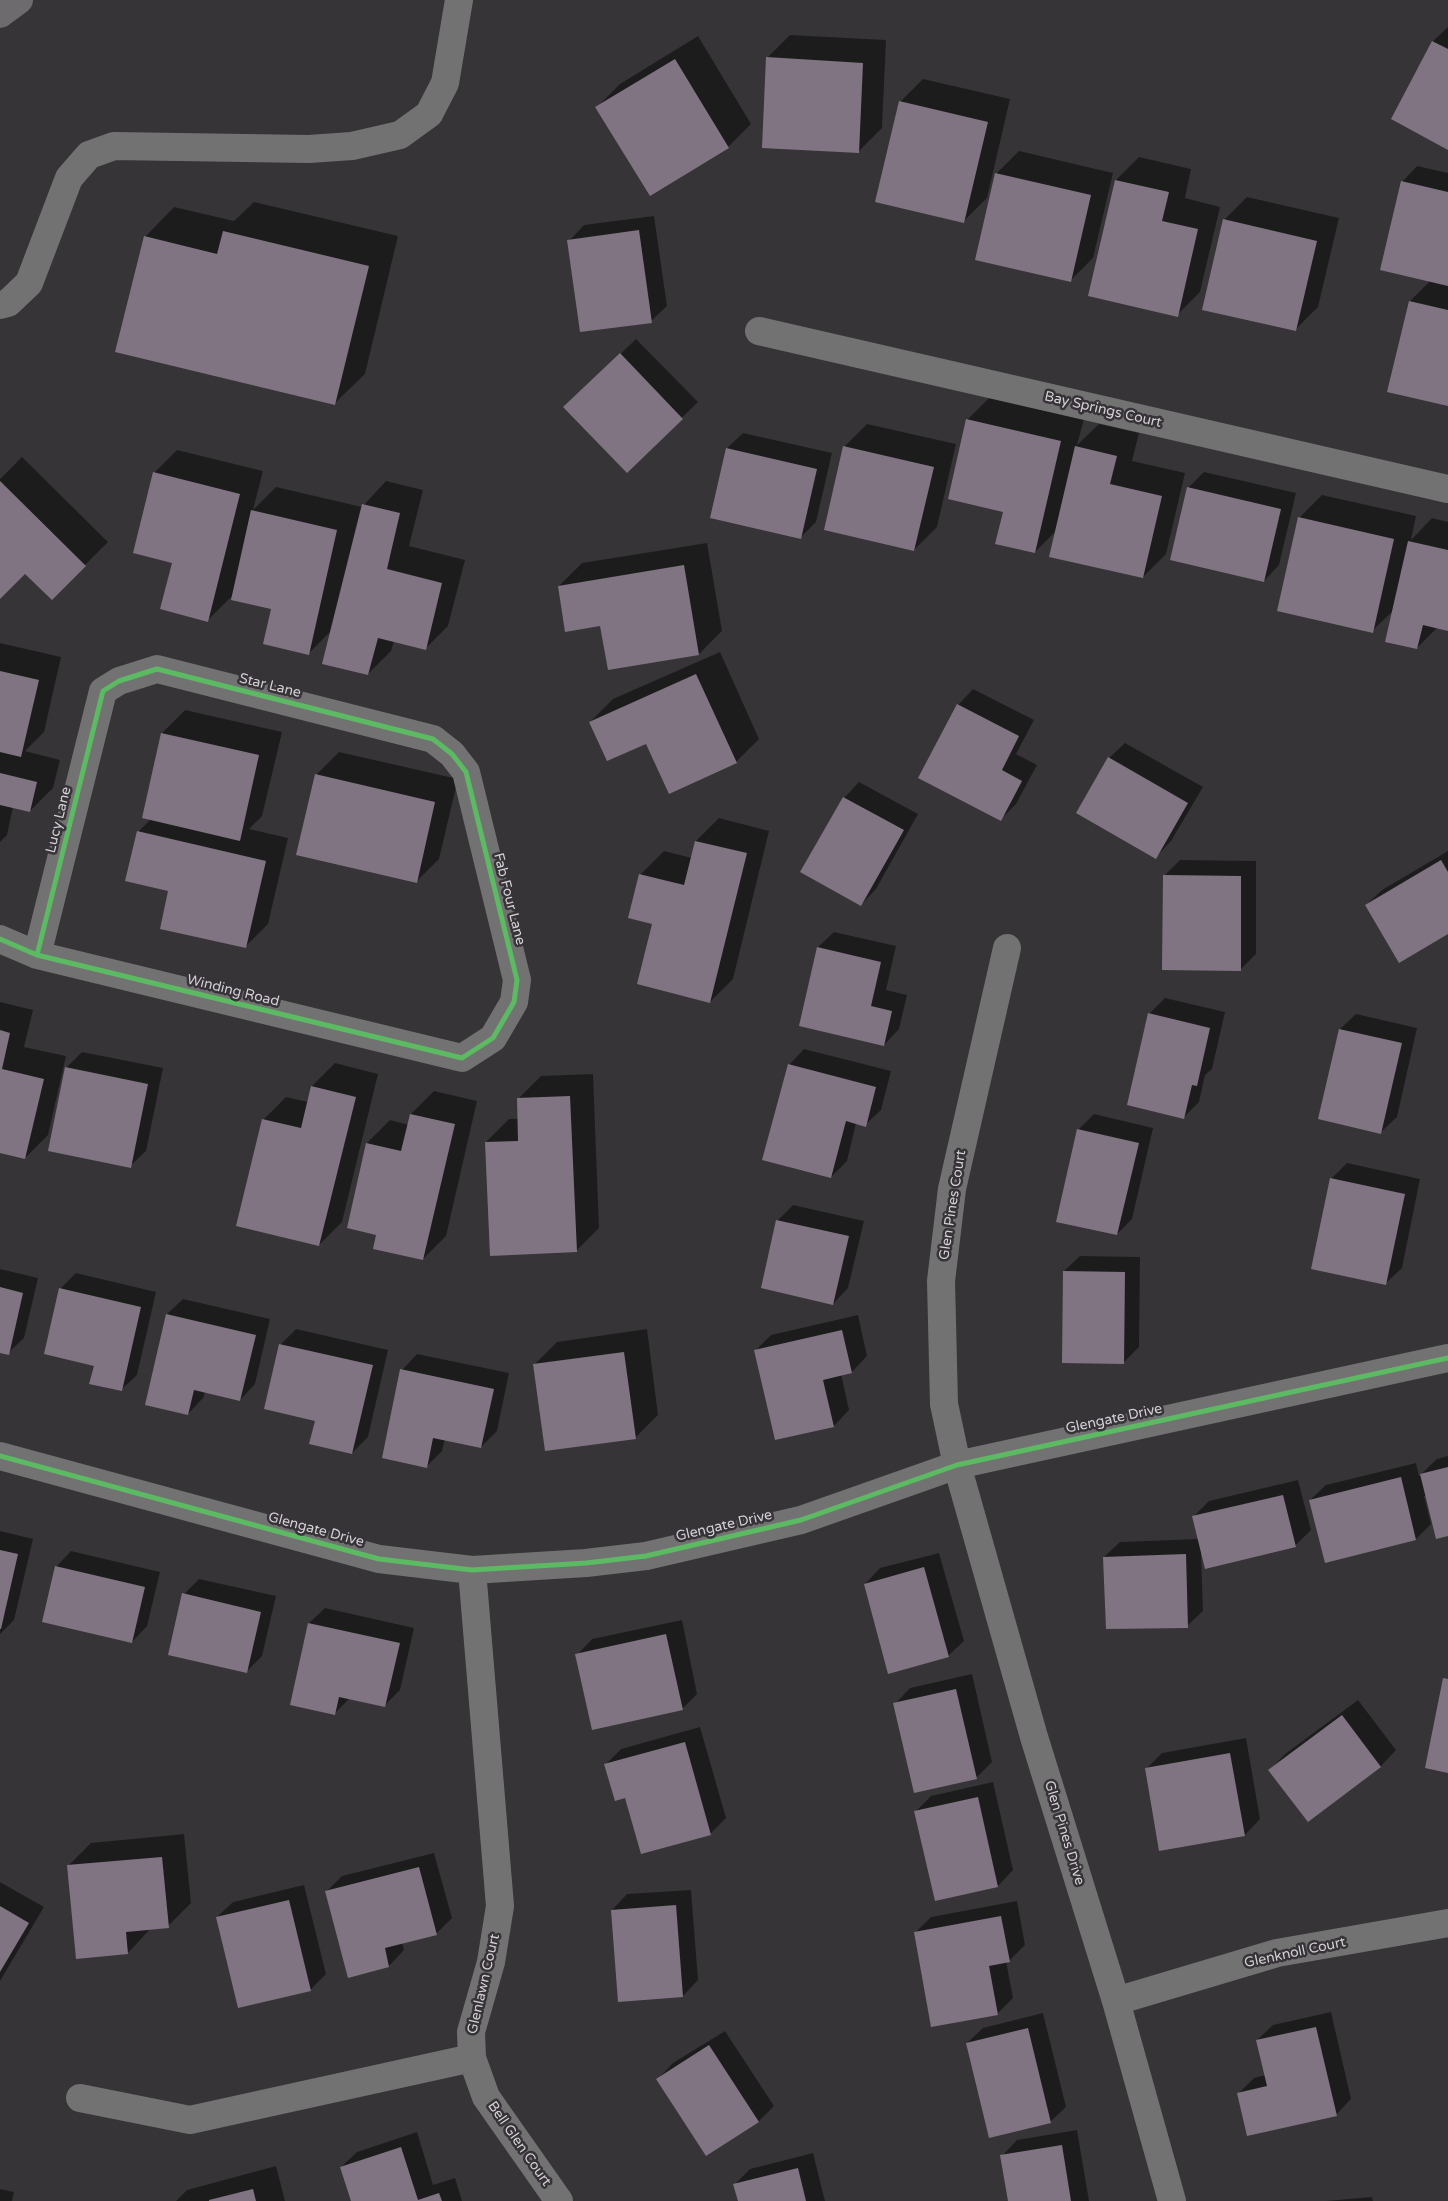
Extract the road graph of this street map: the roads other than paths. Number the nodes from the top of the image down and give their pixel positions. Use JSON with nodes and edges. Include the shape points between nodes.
{"nodes":[{"id":1,"x":19,"y":0,"type":"edge"},
{"id":2,"x":459,"y":0,"type":"edge"},
{"id":3,"x":0,"y":14,"type":"edge"},
{"id":4,"x":0,"y":304,"type":"edge"},
{"id":5,"x":759,"y":331,"type":"dead end"},
{"id":6,"x":1448,"y":489,"type":"edge"},
{"id":7,"x":103,"y":690,"type":"joint"},
{"id":8,"x":433,"y":739,"type":"joint"},
{"id":9,"x":0,"y":939,"type":"edge"},
{"id":10,"x":1006,"y":948,"type":"dead end"},
{"id":11,"x":37,"y":955,"type":"junction"},
{"id":12,"x":462,"y":1058,"type":"joint"},
{"id":13,"x":1448,"y":1358,"type":"edge"},
{"id":14,"x":0,"y":1456,"type":"edge"},
{"id":15,"x":957,"y":1465,"type":"junction"},
{"id":16,"x":472,"y":1570,"type":"junction"},
{"id":17,"x":1448,"y":1923,"type":"edge"},
{"id":18,"x":1116,"y":2001,"type":"junction"},
{"id":19,"x":472,"y":2058,"type":"junction"},
{"id":20,"x":80,"y":2098,"type":"dead end"},
{"id":21,"x":559,"y":2201,"type":"edge"},
{"id":22,"x":1172,"y":2201,"type":"edge"}],
"edges":[{"from":1,"to":3,"type":"main road"},
{"from":2,"to":4,"type":"street","via":[[445,83],[429,114],[400,134],[352,146],[114,146],[89,155],[69,178],[29,283],[8,303]]},
{"from":5,"to":6,"type":"street","name":"Bay Springs Court"},
{"from":7,"to":8,"type":"street","name":"Star Lane","via":[[119,680],[157,669]]},
{"from":7,"to":11,"type":"street","name":"Lucy Lane"},
{"from":8,"to":12,"type":"street","name":"Fab Four Lane","via":[[452,754],[466,772],[517,980],[514,1002],[493,1038]]},
{"from":9,"to":11,"type":"street","name":"Winding Road"},
{"from":10,"to":15,"type":"street","name":"Glen Pines Court","via":[[952,1189],[941,1281],[944,1404]]},
{"from":11,"to":12,"type":"street","name":"Winding Road"},
{"from":13,"to":15,"type":"street","name":"Glengate Drive"},
{"from":14,"to":16,"type":"street","name":"Glengate Drive","via":[[379,1559]]},
{"from":15,"to":16,"type":"street","name":"Glengate Drive","via":[[801,1520],[646,1556]]},
{"from":15,"to":18,"type":"street","name":"Glen Pines Drive","via":[[1034,1737]]},
{"from":16,"to":19,"type":"street","name":"Glenlawn Court","via":[[500,1906],[491,1962],[471,2032]]},
{"from":17,"to":18,"type":"street","name":"Glenknoll Court","via":[[1277,1954]]},
{"from":18,"to":22,"type":"street","name":"Glen Pines Drive"},
{"from":19,"to":20,"type":"street","via":[[190,2120]]},
{"from":19,"to":21,"type":"street","name":"Bell Glen Court","via":[[486,2097]]}]}
